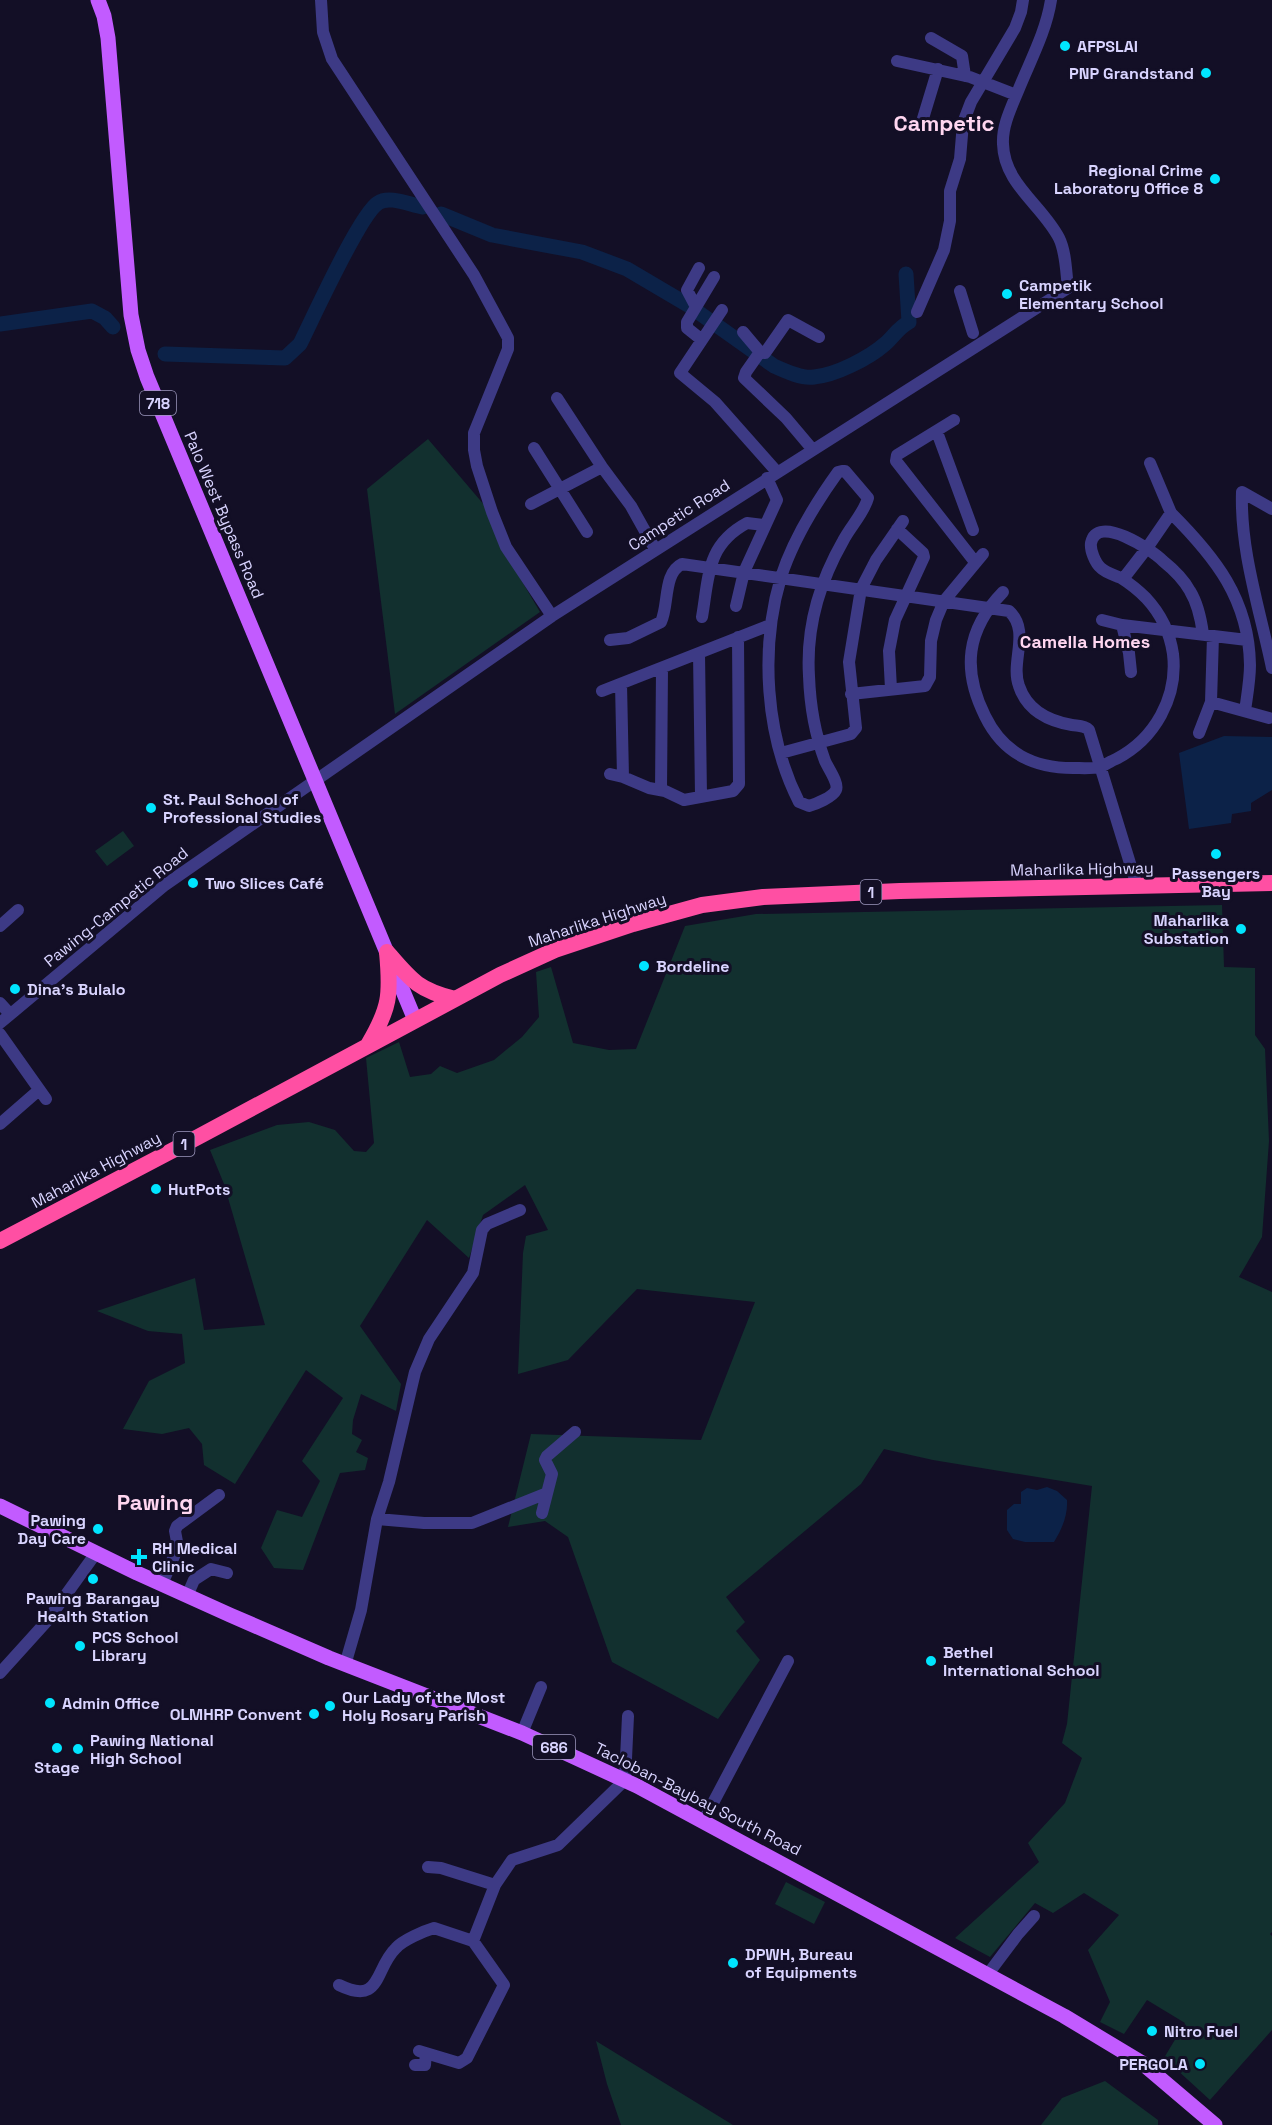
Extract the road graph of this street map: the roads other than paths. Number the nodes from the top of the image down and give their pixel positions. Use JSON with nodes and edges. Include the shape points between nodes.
{"nodes":[{"id":1,"x":98,"y":0,"type":"edge"},
{"id":2,"x":321,"y":0,"type":"edge"},
{"id":3,"x":1023,"y":0,"type":"edge"},
{"id":4,"x":1051,"y":0,"type":"edge"},
{"id":5,"x":931,"y":38,"type":"dead end"},
{"id":6,"x":897,"y":62,"type":"dead end"},
{"id":7,"x":938,"y":69,"type":"junction"},
{"id":8,"x":965,"y":76,"type":"junction"},
{"id":9,"x":984,"y":81,"type":"junction"},
{"id":10,"x":1016,"y":95,"type":"junction"},
{"id":11,"x":913,"y":124,"type":"dead end"},
{"id":12,"x":699,"y":268,"type":"dead end"},
{"id":13,"x":714,"y":277,"type":"dead end"},
{"id":14,"x":960,"y":291,"type":"dead end"},
{"id":15,"x":694,"y":309,"type":"junction"},
{"id":16,"x":917,"y":312,"type":"dead end"},
{"id":17,"x":716,"y":319,"type":"dead end"},
{"id":18,"x":743,"y":332,"type":"dead end"},
{"id":19,"x":819,"y":337,"type":"dead end"},
{"id":20,"x":974,"y":339,"type":"junction"},
{"id":21,"x":702,"y":340,"type":"junction"},
{"id":22,"x":759,"y":355,"type":"junction"},
{"id":23,"x":557,"y":398,"type":"dead end"},
{"id":24,"x":954,"y":420,"type":"dead end"},
{"id":25,"x":937,"y":432,"type":"junction"},
{"id":26,"x":534,"y":448,"type":"dead end"},
{"id":27,"x":813,"y":450,"type":"junction"},
{"id":28,"x":1150,"y":463,"type":"dead end"},
{"id":29,"x":602,"y":467,"type":"junction"},
{"id":30,"x":772,"y":475,"type":"junction"},
{"id":31,"x":784,"y":487,"type":"dead end"},
{"id":32,"x":560,"y":489,"type":"junction"},
{"id":33,"x":777,"y":500,"type":"junction"},
{"id":34,"x":531,"y":504,"type":"dead end"},
{"id":35,"x":1272,"y":509,"type":"edge"},
{"id":36,"x":1171,"y":513,"type":"junction"},
{"id":37,"x":764,"y":525,"type":"junction"},
{"id":38,"x":587,"y":532,"type":"dead end"},
{"id":39,"x":960,"y":540,"type":"junction"},
{"id":40,"x":1147,"y":548,"type":"junction"},
{"id":41,"x":655,"y":549,"type":"junction"},
{"id":42,"x":710,"y":568,"type":"junction"},
{"id":43,"x":744,"y":573,"type":"junction"},
{"id":44,"x":782,"y":577,"type":"junction"},
{"id":45,"x":1123,"y":579,"type":"junction"},
{"id":46,"x":821,"y":584,"type":"junction"},
{"id":47,"x":861,"y":589,"type":"junction"},
{"id":48,"x":1003,"y":592,"type":"dead end"},
{"id":49,"x":904,"y":595,"type":"junction"},
{"id":50,"x":944,"y":601,"type":"junction"},
{"id":51,"x":736,"y":606,"type":"dead end"},
{"id":52,"x":988,"y":607,"type":"junction"},
{"id":53,"x":552,"y":616,"type":"junction"},
{"id":54,"x":702,"y":617,"type":"dead end"},
{"id":55,"x":1102,"y":620,"type":"dead end"},
{"id":56,"x":770,"y":625,"type":"junction"},
{"id":57,"x":1122,"y":625,"type":"junction"},
{"id":58,"x":1167,"y":631,"type":"junction"},
{"id":59,"x":1208,"y":635,"type":"junction"},
{"id":60,"x":738,"y":637,"type":"junction"},
{"id":61,"x":610,"y":640,"type":"dead end"},
{"id":62,"x":1248,"y":640,"type":"junction"},
{"id":63,"x":699,"y":653,"type":"junction"},
{"id":64,"x":1272,"y":668,"type":"edge"},
{"id":65,"x":662,"y":669,"type":"junction"},
{"id":66,"x":1131,"y":672,"type":"dead end"},
{"id":67,"x":621,"y":684,"type":"junction"},
{"id":68,"x":891,"y":689,"type":"junction"},
{"id":69,"x":602,"y":691,"type":"dead end"},
{"id":70,"x":851,"y":694,"type":"junction"},
{"id":71,"x":1211,"y":702,"type":"junction"},
{"id":72,"x":1245,"y":711,"type":"junction"},
{"id":73,"x":1269,"y":718,"type":"dead end"},
{"id":74,"x":1199,"y":733,"type":"dead end"},
{"id":75,"x":819,"y":743,"type":"junction"},
{"id":76,"x":781,"y":753,"type":"junction"},
{"id":77,"x":1101,"y":766,"type":"junction"},
{"id":78,"x":316,"y":782,"type":"junction"},
{"id":79,"x":661,"y":790,"type":"junction"},
{"id":80,"x":701,"y":796,"type":"junction"},
{"id":81,"x":1272,"y":883,"type":"edge"},
{"id":82,"x":1137,"y":886,"type":"junction"},
{"id":83,"x":0,"y":912,"type":"edge"},
{"id":84,"x":0,"y":926,"type":"edge"},
{"id":85,"x":387,"y":952,"type":"junction"},
{"id":86,"x":455,"y":999,"type":"junction"},
{"id":87,"x":0,"y":1002,"type":"edge"},
{"id":88,"x":10,"y":1014,"type":"junction"},
{"id":89,"x":415,"y":1020,"type":"junction"},
{"id":90,"x":0,"y":1023,"type":"edge"},
{"id":91,"x":0,"y":1034,"type":"edge"},
{"id":92,"x":367,"y":1047,"type":"junction"},
{"id":93,"x":0,"y":1124,"type":"edge"},
{"id":94,"x":520,"y":1210,"type":"dead end"},
{"id":95,"x":0,"y":1240,"type":"edge"},
{"id":96,"x":574,"y":1432,"type":"dead end"},
{"id":97,"x":547,"y":1492,"type":"junction"},
{"id":98,"x":219,"y":1495,"type":"dead end"},
{"id":99,"x":0,"y":1506,"type":"edge"},
{"id":100,"x":542,"y":1513,"type":"dead end"},
{"id":101,"x":376,"y":1519,"type":"junction"},
{"id":102,"x":96,"y":1553,"type":"junction"},
{"id":103,"x":227,"y":1573,"type":"dead end"},
{"id":104,"x":162,"y":1584,"type":"junction"},
{"id":105,"x":187,"y":1596,"type":"junction"},
{"id":106,"x":788,"y":1661,"type":"dead end"},
{"id":107,"x":345,"y":1665,"type":"junction"},
{"id":108,"x":0,"y":1673,"type":"edge"},
{"id":109,"x":541,"y":1687,"type":"dead end"},
{"id":110,"x":628,"y":1716,"type":"dead end"},
{"id":111,"x":522,"y":1733,"type":"junction"},
{"id":112,"x":625,"y":1780,"type":"junction"},
{"id":113,"x":704,"y":1820,"type":"junction"},
{"id":114,"x":428,"y":1867,"type":"dead end"},
{"id":115,"x":495,"y":1885,"type":"junction"},
{"id":116,"x":1034,"y":1916,"type":"dead end"},
{"id":117,"x":473,"y":1941,"type":"junction"},
{"id":118,"x":988,"y":1974,"type":"junction"},
{"id":119,"x":339,"y":1985,"type":"dead end"},
{"id":120,"x":415,"y":2065,"type":"dead end"},
{"id":121,"x":1215,"y":2125,"type":"edge"}],
"edges":[{"from":1,"to":78,"type":"main road","name":"Palo West Bypass Road","number":"718","via":[[108,38],[131,315],[138,350]]},
{"from":2,"to":53,"type":"street","via":[[323,32],[332,59],[468,266],[508,338],[508,349],[474,433],[474,450],[502,537]]},
{"from":3,"to":9,"type":"street","via":[[1015,28]]},
{"from":4,"to":10,"type":"street","via":[[1043,31]]},
{"from":5,"to":8,"type":"street","via":[[962,56]]},
{"from":6,"to":7,"type":"street"},
{"from":7,"to":8,"type":"street"},
{"from":7,"to":11,"type":"street","via":[[922,123]]},
{"from":8,"to":9,"type":"street"},
{"from":9,"to":10,"type":"street"},
{"from":9,"to":16,"type":"street","via":[[961,128],[960,159],[950,191],[950,221],[944,250]]},
{"from":10,"to":20,"type":"street","name":"Campetic Road","via":[[1003,134],[1005,159],[1018,186],[1059,238],[1068,288]]},
{"from":12,"to":15,"type":"street","via":[[687,290]]},
{"from":13,"to":15,"type":"street"},
{"from":14,"to":20,"type":"street"},
{"from":15,"to":21,"type":"street","via":[[687,327]]},
{"from":17,"to":21,"type":"street"},
{"from":18,"to":22,"type":"street"},
{"from":19,"to":22,"type":"street","via":[[788,320],[765,353]]},
{"from":20,"to":27,"type":"street","name":"Campetic Road"},
{"from":21,"to":30,"type":"street","via":[[680,373],[715,402]]},
{"from":22,"to":27,"type":"street","via":[[744,378]]},
{"from":23,"to":29,"type":"street"},
{"from":24,"to":25,"type":"street"},
{"from":25,"to":39,"type":"street","via":[[978,528]]},
{"from":25,"to":39,"type":"street","via":[[897,455],[897,461]]},
{"from":26,"to":32,"type":"street"},
{"from":27,"to":30,"type":"street","name":"Campetic Road"},
{"from":28,"to":36,"type":"street"},
{"from":29,"to":32,"type":"street"},
{"from":29,"to":41,"type":"street","via":[[631,506]]},
{"from":30,"to":33,"type":"street"},
{"from":30,"to":41,"type":"street","name":"Campetic Road"},
{"from":31,"to":33,"type":"street"},
{"from":32,"to":34,"type":"street"},
{"from":32,"to":38,"type":"street"},
{"from":33,"to":37,"type":"street"},
{"from":35,"to":64,"type":"street","via":[[1242,492],[1252,579]]},
{"from":36,"to":40,"type":"street"},
{"from":36,"to":62,"type":"street","via":[[1219,566],[1235,595]]},
{"from":37,"to":42,"type":"street","via":[[740,527],[720,543]]},
{"from":37,"to":43,"type":"street"},
{"from":39,"to":50,"type":"street","via":[[979,558]]},
{"from":40,"to":45,"type":"street"},
{"from":40,"to":45,"type":"street","via":[[1115,533],[1096,534],[1091,541],[1094,558],[1101,568]]},
{"from":40,"to":59,"type":"street","via":[[1190,590]]},
{"from":41,"to":53,"type":"street","name":"Campetic Road"},
{"from":42,"to":43,"type":"street"},
{"from":42,"to":54,"type":"street"},
{"from":42,"to":61,"type":"street","via":[[677,566],[671,575],[661,622],[628,638]]},
{"from":43,"to":44,"type":"street"},
{"from":43,"to":51,"type":"street"},
{"from":44,"to":46,"type":"street"},
{"from":44,"to":46,"type":"street","via":[[821,495],[838,472],[845,471],[868,498]]},
{"from":44,"to":56,"type":"street"},
{"from":45,"to":58,"type":"street","via":[[1145,597]]},
{"from":46,"to":47,"type":"street"},
{"from":46,"to":75,"type":"street","via":[[812,624],[809,673]]},
{"from":47,"to":49,"type":"street"},
{"from":47,"to":49,"type":"street","via":[[900,525],[924,557]]},
{"from":47,"to":70,"type":"street","via":[[850,654]]},
{"from":48,"to":52,"type":"street"},
{"from":49,"to":50,"type":"street"},
{"from":49,"to":68,"type":"street","via":[[889,651]]},
{"from":50,"to":52,"type":"street"},
{"from":50,"to":68,"type":"street","via":[[932,641],[929,682],[925,686]]},
{"from":52,"to":77,"type":"street","via":[[1013,615],[1021,634],[1016,666],[1018,686],[1026,700],[1052,720],[1087,728]]},
{"from":52,"to":77,"type":"street","via":[[975,635],[970,662],[974,687],[988,724],[1016,754],[1034,763],[1057,768]]},
{"from":53,"to":78,"type":"street","name":"Campetic Road"},
{"from":55,"to":57,"type":"street"},
{"from":56,"to":60,"type":"street"},
{"from":56,"to":76,"type":"street","via":[[770,695]]},
{"from":57,"to":58,"type":"street"},
{"from":57,"to":66,"type":"street"},
{"from":58,"to":59,"type":"street"},
{"from":58,"to":77,"type":"street","via":[[1173,674],[1165,710],[1139,744]]},
{"from":59,"to":62,"type":"street"},
{"from":59,"to":71,"type":"street"},
{"from":60,"to":63,"type":"street"},
{"from":60,"to":80,"type":"street","via":[[739,784],[733,791]]},
{"from":62,"to":72,"type":"street","via":[[1250,666]]},
{"from":63,"to":65,"type":"street"},
{"from":63,"to":80,"type":"street"},
{"from":65,"to":67,"type":"street"},
{"from":65,"to":79,"type":"street"},
{"from":67,"to":69,"type":"street"},
{"from":67,"to":79,"type":"street","via":[[616,776]]},
{"from":68,"to":70,"type":"street"},
{"from":70,"to":75,"type":"street","via":[[856,728],[851,734]]},
{"from":71,"to":72,"type":"street"},
{"from":71,"to":74,"type":"street"},
{"from":72,"to":73,"type":"street"},
{"from":75,"to":76,"type":"street"},
{"from":75,"to":76,"type":"street","via":[[837,784],[834,793],[808,806],[799,802]]},
{"from":77,"to":82,"type":"street"},
{"from":78,"to":85,"type":"main road","name":"Palo West Bypass Road","number":"718"},
{"from":78,"to":88,"type":"street","name":"Pawing-Campetic Road","via":[[165,885]]},
{"from":79,"to":80,"type":"street","via":[[684,800]]},
{"from":81,"to":82,"type":"highway","name":"Maharlika Highway","number":"1"},
{"from":82,"to":86,"type":"highway","name":"Maharlika Highway","number":"1","via":[[775,896],[702,905],[555,950]]},
{"from":83,"to":84,"type":"street","via":[[18,910]]},
{"from":85,"to":86,"type":"highway","via":[[419,987]]},
{"from":85,"to":89,"type":"main road","name":"Palo West Bypass Road","number":"718"},
{"from":85,"to":92,"type":"highway","via":[[388,1004]]},
{"from":86,"to":89,"type":"highway","name":"Maharlika Highway","number":"1"},
{"from":87,"to":88,"type":"street"},
{"from":88,"to":90,"type":"street","name":"Pawing-Campetic Road"},
{"from":89,"to":92,"type":"highway","name":"Maharlika Highway","number":"1"},
{"from":91,"to":93,"type":"street","via":[[43,1094]]},
{"from":92,"to":95,"type":"highway","name":"Maharlika Highway","number":"1"},
{"from":94,"to":101,"type":"street","via":[[482,1230],[473,1273],[429,1339],[415,1372],[389,1482]]},
{"from":96,"to":97,"type":"street","via":[[545,1460],[552,1474]]},
{"from":97,"to":100,"type":"street"},
{"from":97,"to":101,"type":"street","via":[[472,1523]]},
{"from":98,"to":104,"type":"street","via":[[177,1526],[178,1547]]},
{"from":99,"to":102,"type":"main road","name":"Tacloban-Baybay South Road","number":"686"},
{"from":101,"to":107,"type":"street","via":[[361,1610]]},
{"from":102,"to":104,"type":"main road","name":"Tacloban-Baybay South Road","number":"686"},
{"from":102,"to":108,"type":"street","via":[[47,1621]]},
{"from":103,"to":105,"type":"street","via":[[211,1569],[194,1580]]},
{"from":104,"to":105,"type":"main road","name":"Tacloban-Baybay South Road","number":"686"},
{"from":105,"to":107,"type":"main road","name":"Tacloban-Baybay South Road","number":"686"},
{"from":106,"to":113,"type":"street"},
{"from":107,"to":111,"type":"main road","name":"Tacloban-Baybay South Road","number":"686"},
{"from":109,"to":111,"type":"street"},
{"from":110,"to":112,"type":"street"},
{"from":111,"to":112,"type":"main road","name":"Tacloban-Baybay South Road","number":"686"},
{"from":112,"to":113,"type":"main road","name":"Tacloban-Baybay South Road","number":"686"},
{"from":112,"to":115,"type":"street","via":[[558,1845],[512,1860]]},
{"from":113,"to":118,"type":"main road","name":"Tacloban-Baybay South Road","number":"686"},
{"from":114,"to":115,"type":"street"},
{"from":115,"to":117,"type":"street"},
{"from":116,"to":118,"type":"street"},
{"from":117,"to":119,"type":"street","via":[[434,1928],[396,1948],[372,1987],[352,1992]]},
{"from":117,"to":120,"type":"street","via":[[504,1985],[464,2061],[423,2052],[425,2065]]},
{"from":118,"to":121,"type":"main road","name":"Tacloban-Baybay South Road","number":"686","via":[[1142,2063]]}]}
